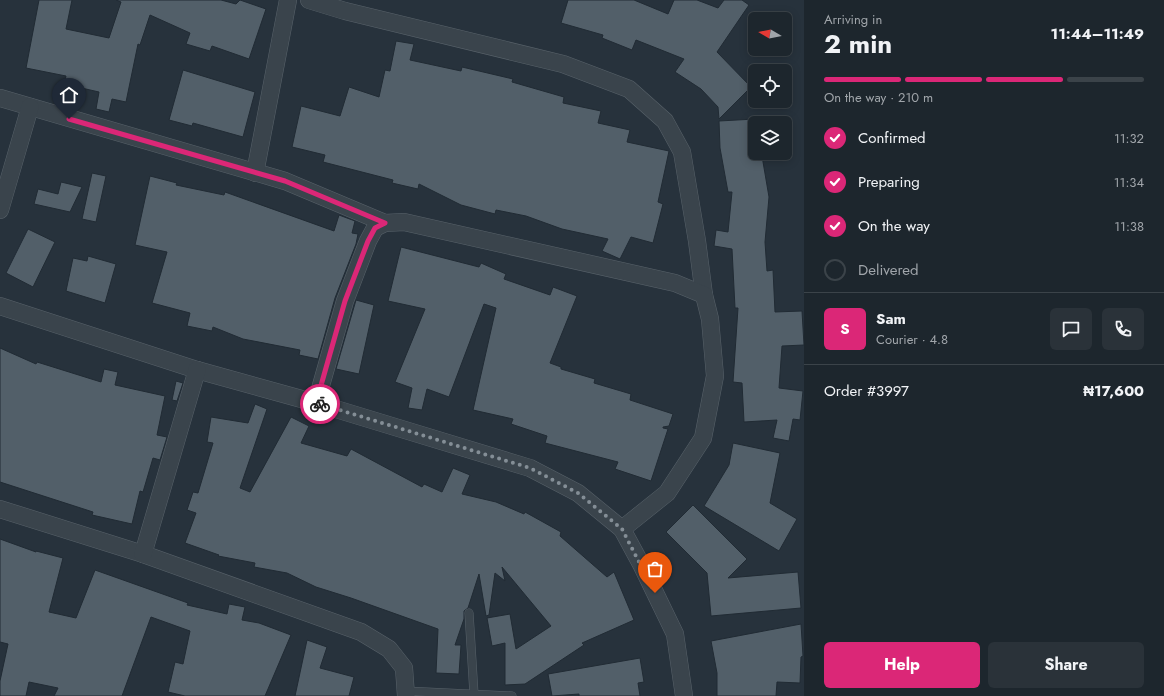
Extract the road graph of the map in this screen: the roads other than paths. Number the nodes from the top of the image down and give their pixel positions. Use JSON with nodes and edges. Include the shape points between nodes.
{"nodes":[{"id":1,"x":288,"y":0,"type":"edge"},
{"id":2,"x":309,"y":0,"type":"edge"},
{"id":3,"x":0,"y":98,"type":"edge"},
{"id":4,"x":30,"y":107,"type":"junction"},
{"id":5,"x":255,"y":173,"type":"junction"},
{"id":6,"x":0,"y":210,"type":"edge"},
{"id":7,"x":385,"y":223,"type":"junction"},
{"id":8,"x":704,"y":295,"type":"junction"},
{"id":9,"x":0,"y":306,"type":"edge"},
{"id":10,"x":197,"y":370,"type":"junction"},
{"id":11,"x":316,"y":403,"type":"junction"},
{"id":12,"x":0,"y":510,"type":"edge"},
{"id":13,"x":622,"y":529,"type":"junction"},
{"id":14,"x":143,"y":554,"type":"junction"},
{"id":15,"x":469,"y":613,"type":"dead end"},
{"id":16,"x":406,"y":694,"type":"edge"},
{"id":17,"x":474,"y":694,"type":"junction"},
{"id":18,"x":512,"y":696,"type":"edge"},
{"id":19,"x":684,"y":696,"type":"edge"}],
"edges":[{"from":1,"to":5,"type":"street"},
{"from":2,"to":8,"type":"street","via":[[563,64],[629,89],[665,121],[682,152]]},
{"from":3,"to":4,"type":"street"},
{"from":4,"to":5,"type":"street"},
{"from":4,"to":6,"type":"street"},
{"from":5,"to":7,"type":"street","via":[[285,181]]},
{"from":7,"to":8,"type":"street","via":[[404,222],[668,282]]},
{"from":7,"to":11,"type":"street","via":[[375,228],[368,241],[345,301]]},
{"from":8,"to":13,"type":"street","via":[[710,319],[715,376],[703,438],[667,493]]},
{"from":9,"to":10,"type":"street"},
{"from":10,"to":11,"type":"street"},
{"from":10,"to":14,"type":"street"},
{"from":11,"to":13,"type":"street","via":[[530,468],[578,493]]},
{"from":12,"to":14,"type":"street"},
{"from":13,"to":19,"type":"street","via":[[675,634]]},
{"from":14,"to":16,"type":"street","via":[[361,632],[389,649],[404,668]]},
{"from":15,"to":17,"type":"lane"},
{"from":16,"to":17,"type":"lane"},
{"from":17,"to":18,"type":"lane"}]}
